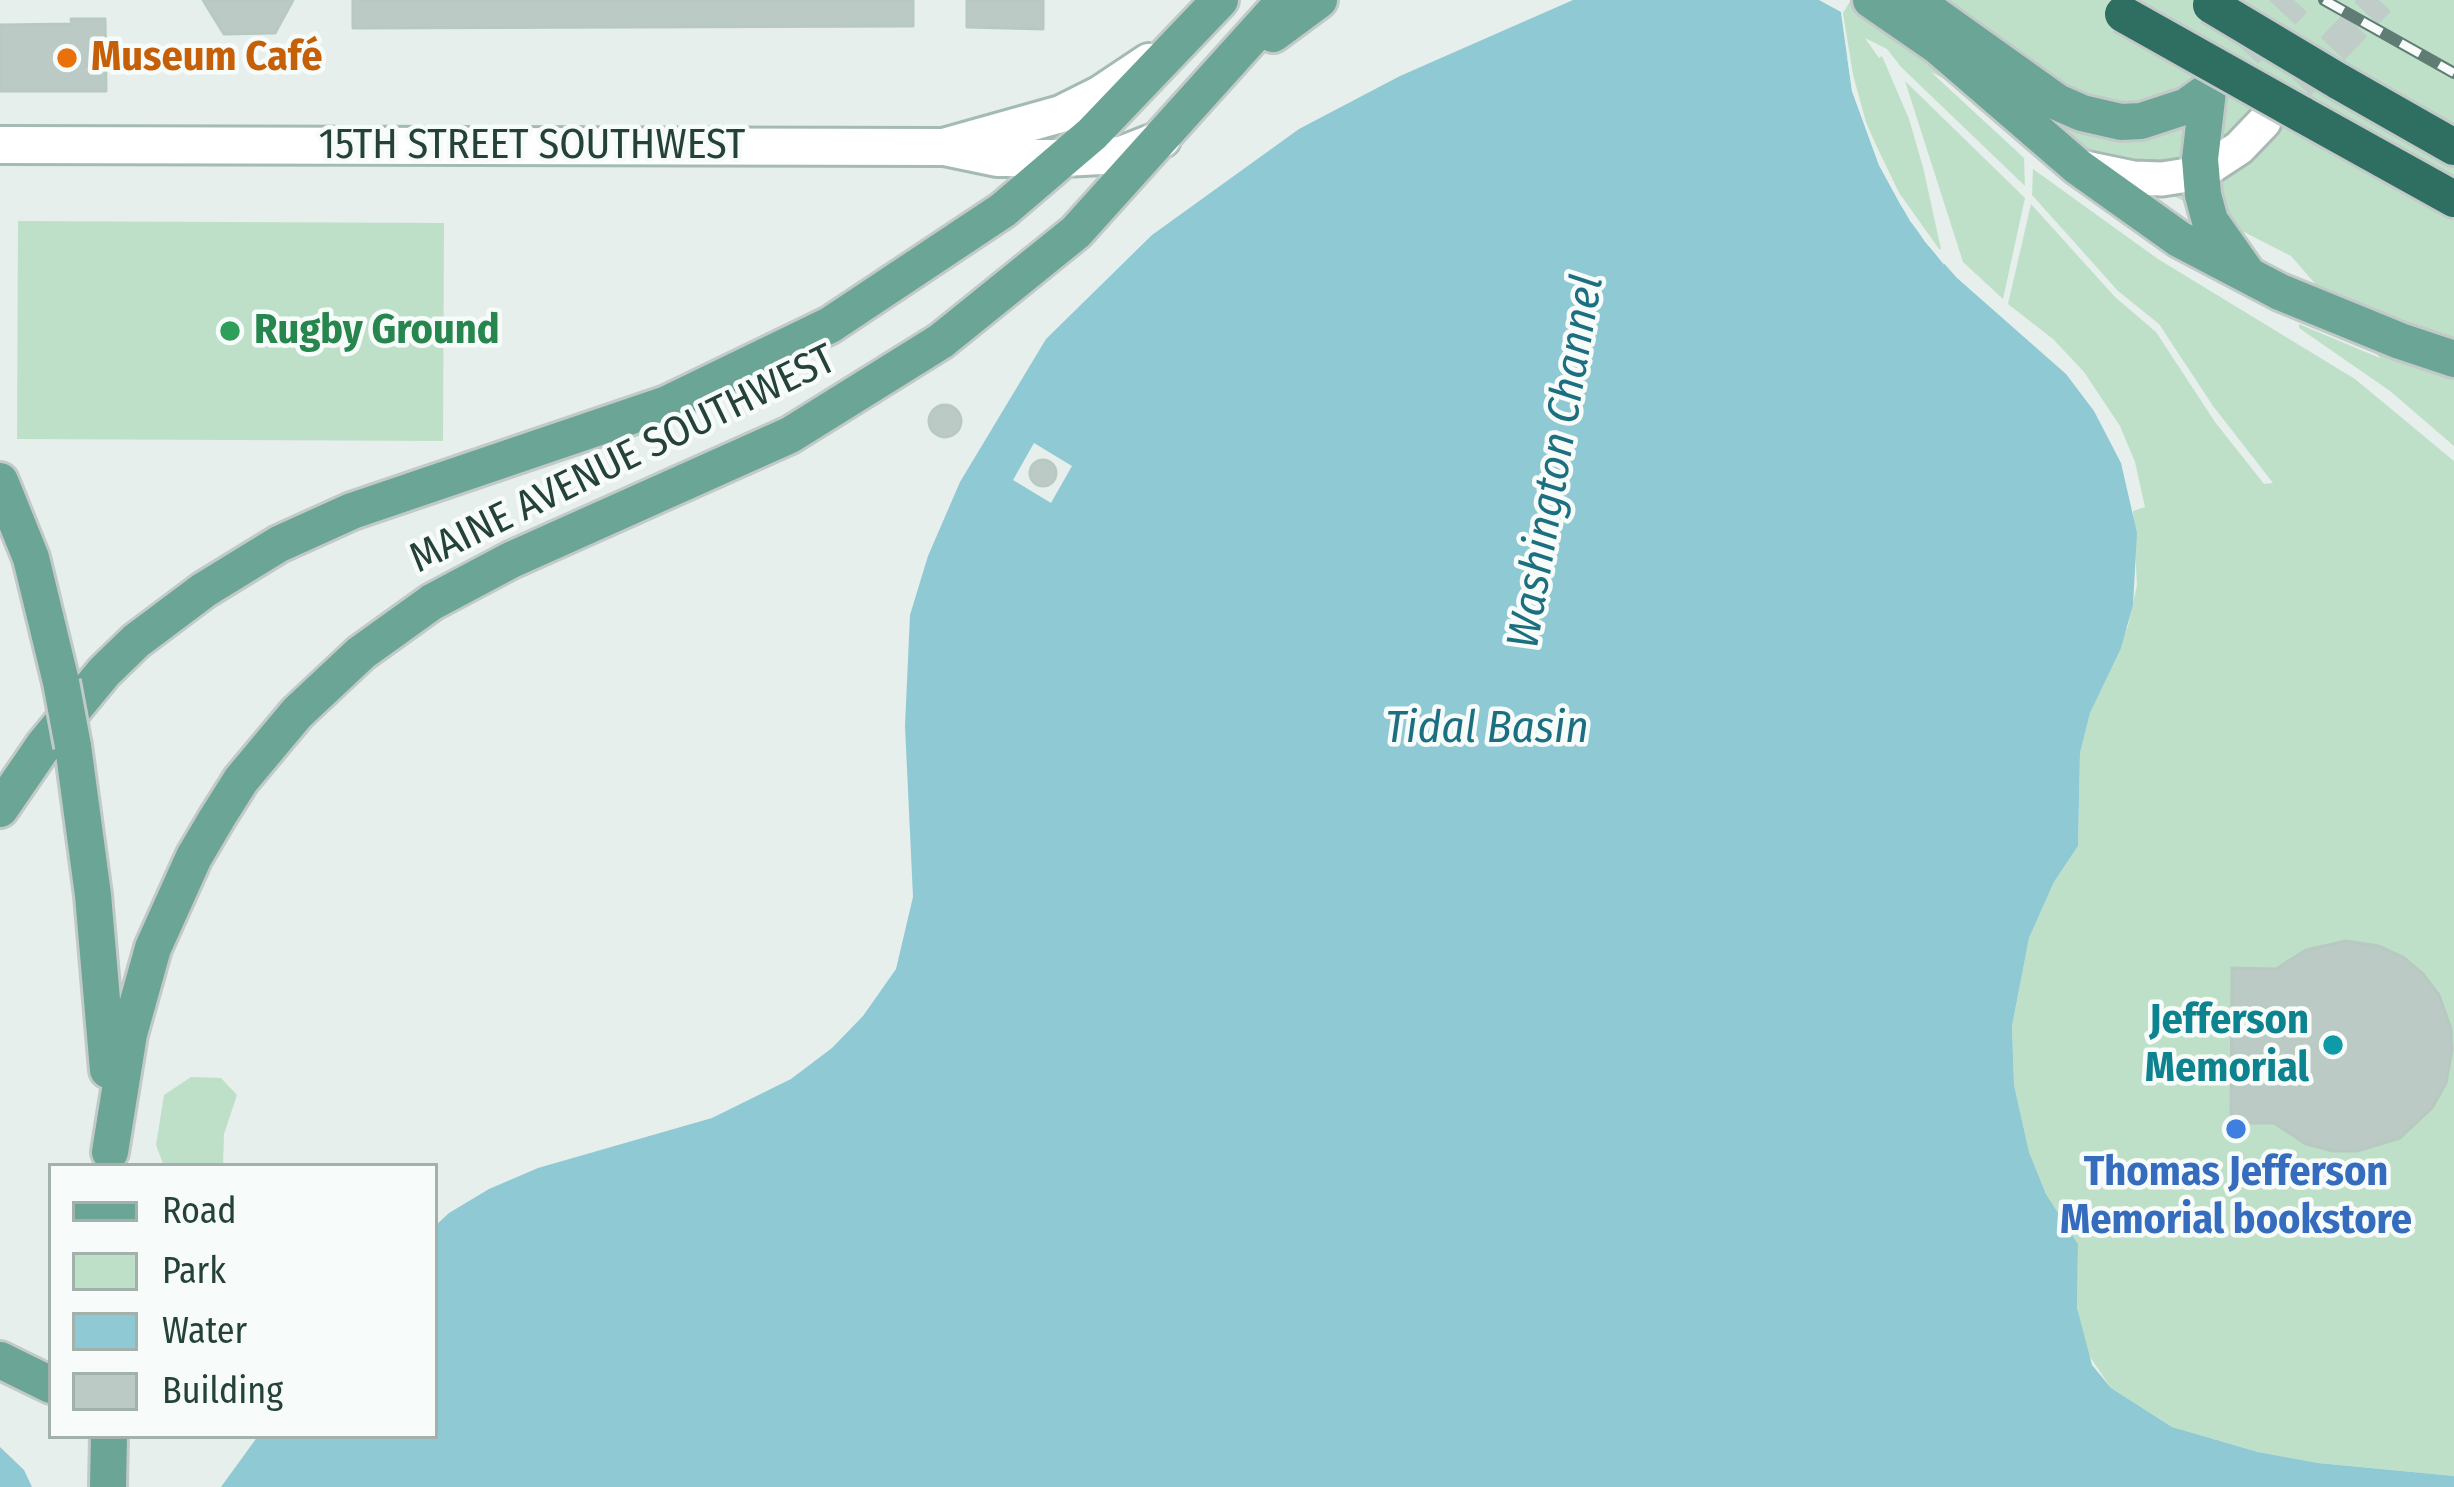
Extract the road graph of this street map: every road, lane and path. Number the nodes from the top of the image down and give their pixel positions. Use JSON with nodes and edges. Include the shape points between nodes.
{"nodes":[{"id":1,"x":1220,"y":0,"type":"edge"},
{"id":2,"x":1285,"y":0,"type":"edge"},
{"id":3,"x":1319,"y":0,"type":"edge"},
{"id":4,"x":1871,"y":0,"type":"edge"},
{"id":5,"x":1914,"y":0,"type":"edge"},
{"id":6,"x":2206,"y":2,"type":"edge"},
{"id":7,"x":2111,"y":7,"type":"edge"},
{"id":8,"x":1186,"y":35,"type":"junction"},
{"id":9,"x":1222,"y":72,"type":"junction"},
{"id":10,"x":2264,"y":122,"type":"tunnel mouth"},
{"id":11,"x":1163,"y":138,"type":"junction"},
{"id":12,"x":0,"y":146,"type":"edge"},
{"id":13,"x":944,"y":147,"type":"junction"},
{"id":14,"x":2454,"y":147,"type":"edge"},
{"id":15,"x":1064,"y":158,"type":"junction"},
{"id":16,"x":2078,"y":167,"type":"junction"},
{"id":17,"x":2201,"y":173,"type":"junction"},
{"id":18,"x":2454,"y":200,"type":"edge"},
{"id":19,"x":2250,"y":277,"type":"junction"},
{"id":20,"x":2454,"y":358,"type":"edge"},
{"id":21,"x":0,"y":481,"type":"edge"},
{"id":22,"x":0,"y":809,"type":"edge"},
{"id":23,"x":110,"y":1159,"type":"edge"},
{"id":24,"x":0,"y":1360,"type":"edge"},
{"id":25,"x":48,"y":1384,"type":"edge"},
{"id":26,"x":93,"y":1439,"type":"edge"},
{"id":27,"x":109,"y":1439,"type":"edge"},
{"id":28,"x":108,"y":1484,"type":"edge"}],
"edges":[{"from":1,"to":8,"type":"main road","name":"MAINE AVENUE SOUTHWEST"},
{"from":2,"to":9,"type":"main road","name":"MAINE AVENUE SOUTHWEST"},
{"from":3,"to":9,"type":"main road"},
{"from":4,"to":16,"type":"main road","via":[[1939,47]]},
{"from":5,"to":17,"type":"main road","via":[[2082,113],[2141,121],[2208,91]]},
{"from":6,"to":14,"type":"highway","bridge":true},
{"from":7,"to":18,"type":"highway","bridge":true},
{"from":8,"to":13,"type":"main road","via":[[1061,114]]},
{"from":8,"to":15,"type":"main road","name":"MAINE AVENUE SOUTHWEST"},
{"from":9,"to":11,"type":"main road","name":"MAINE AVENUE SOUTHWEST"},
{"from":10,"to":17,"type":"street"},
{"from":11,"to":15,"type":"main road","name":"15TH STREET SOUTHWEST","via":[[1120,155]]},
{"from":11,"to":23,"type":"main road","name":"MAINE AVENUE SOUTHWEST","via":[[1076,232],[925,352],[790,435],[432,602],[297,713],[217,818],[160,932],[129,1034]]},
{"from":12,"to":13,"type":"main road","name":"15TH STREET SOUTHWEST"},
{"from":13,"to":15,"type":"main road","name":"15TH STREET SOUTHWEST","via":[[998,158]]},
{"from":15,"to":22,"type":"main road","name":"MAINE AVENUE SOUTHWEST","via":[[973,233],[771,356],[625,420],[352,511],[240,566],[104,672]]},
{"from":16,"to":17,"type":"street","via":[[2133,178]]},
{"from":16,"to":19,"type":"main road","via":[[2179,239]]},
{"from":17,"to":19,"type":"main road","via":[[2210,221]]},
{"from":19,"to":20,"type":"main road"},
{"from":21,"to":23,"type":"main road","bridge":true,"via":[[31,559],[73,746],[99,958]]},
{"from":24,"to":25,"type":"main road"},
{"from":26,"to":28,"type":"main road"},
{"from":27,"to":28,"type":"main road"}]}
